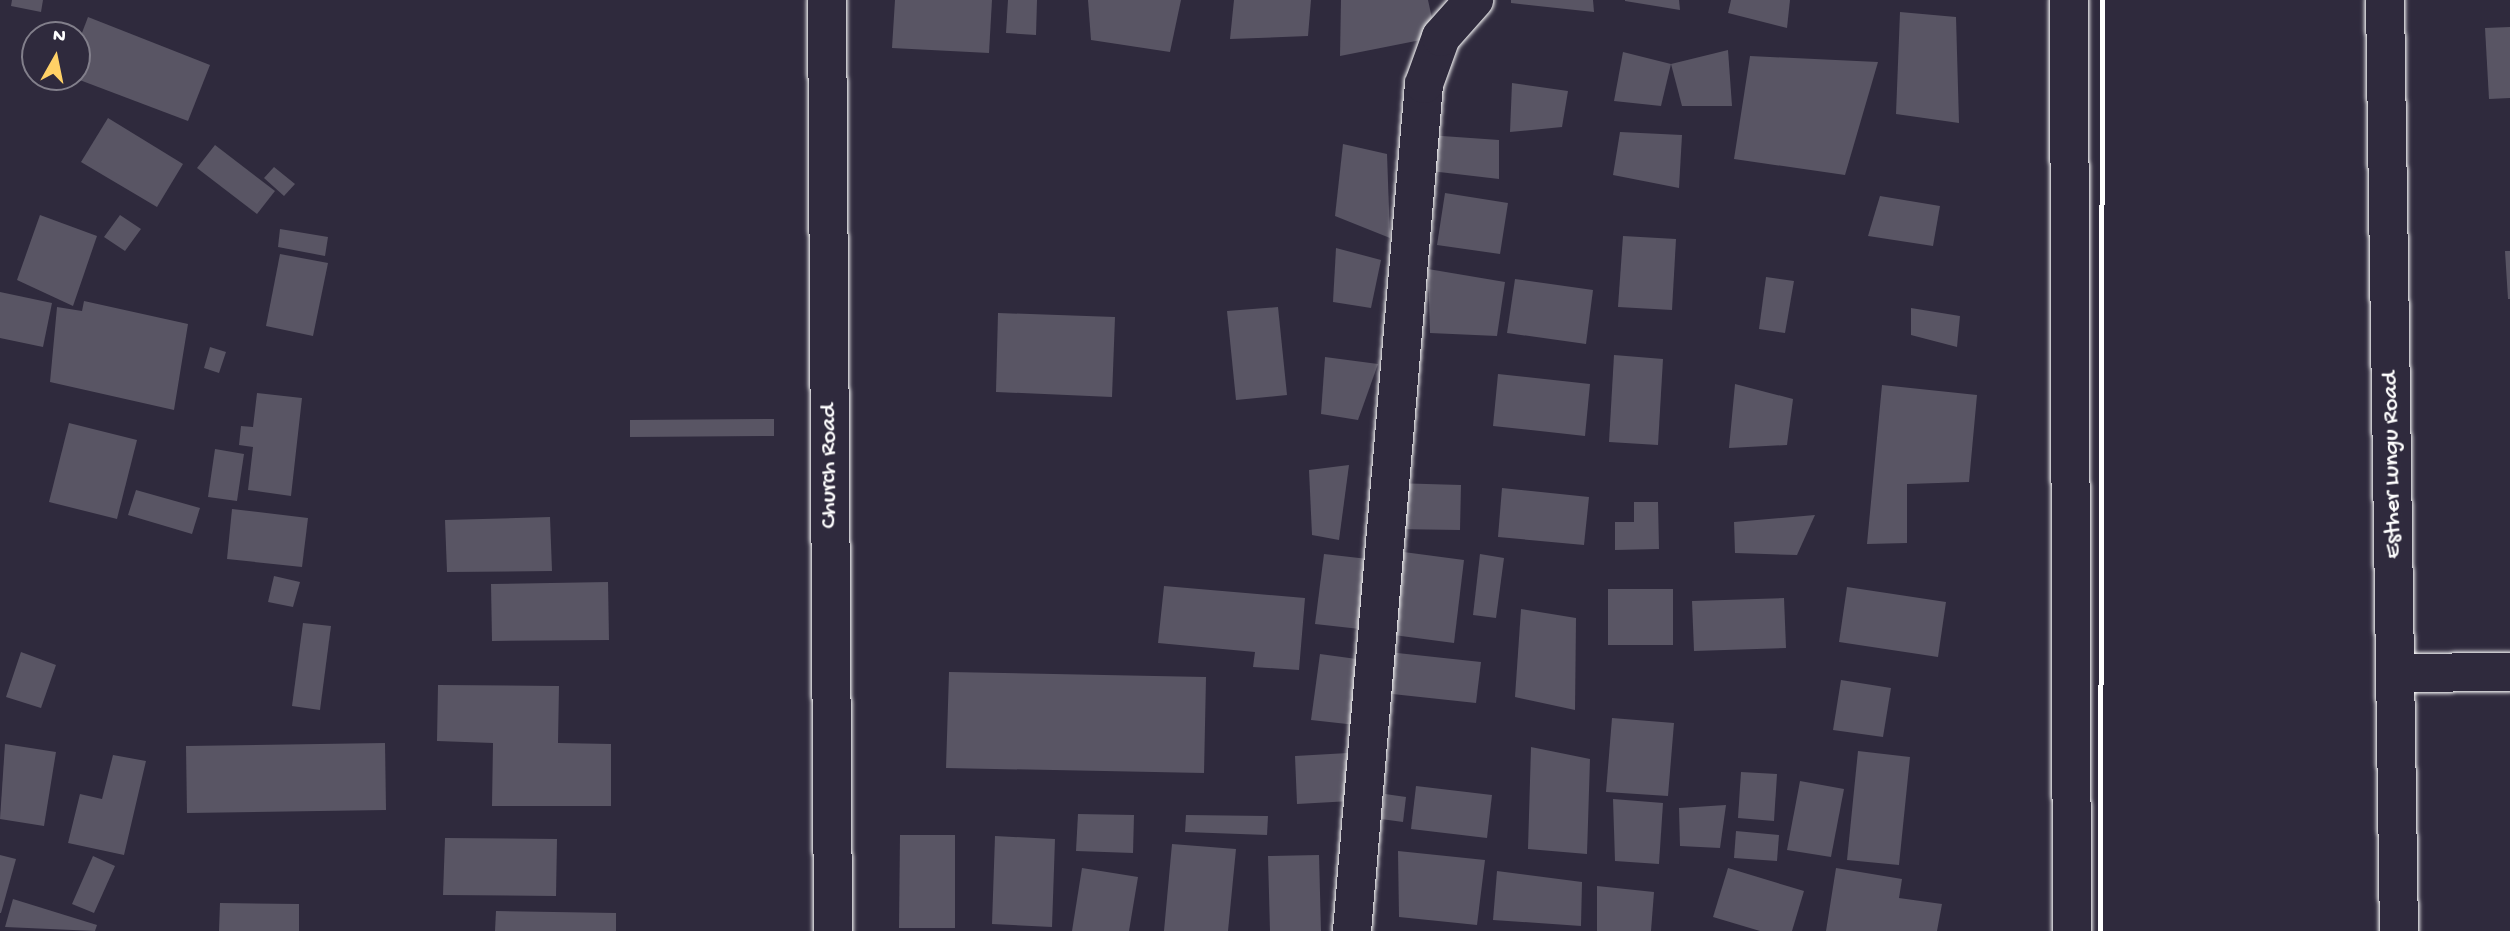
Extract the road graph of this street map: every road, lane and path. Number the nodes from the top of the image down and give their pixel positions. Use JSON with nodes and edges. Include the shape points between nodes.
{"nodes":[{"id":1,"x":827,"y":0,"type":"edge"},
{"id":2,"x":1474,"y":0,"type":"edge"},
{"id":3,"x":2069,"y":0,"type":"edge"},
{"id":4,"x":2385,"y":0,"type":"edge"},
{"id":5,"x":2510,"y":672,"type":"edge"},
{"id":6,"x":2396,"y":673,"type":"junction"},
{"id":7,"x":833,"y":931,"type":"edge"},
{"id":8,"x":1352,"y":931,"type":"edge"},
{"id":9,"x":2072,"y":931,"type":"edge"},
{"id":10,"x":2399,"y":931,"type":"edge"}],
"edges":[{"from":1,"to":7,"type":"street","name":"Church Road"},
{"from":2,"to":8,"type":"street","via":[[1441,37],[1424,84]]},
{"from":3,"to":9,"type":"street"},
{"from":4,"to":6,"type":"street","name":"Esther Lungu Road"},
{"from":5,"to":6,"type":"street"},
{"from":6,"to":10,"type":"street","name":"Esther Lungu Road"}]}
